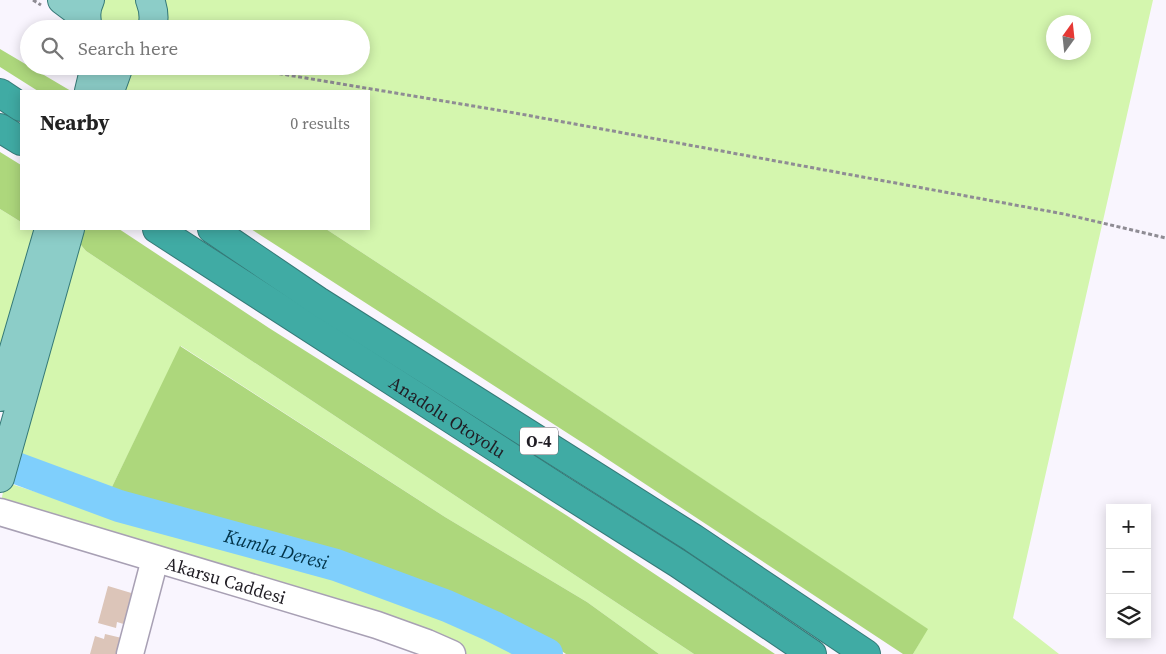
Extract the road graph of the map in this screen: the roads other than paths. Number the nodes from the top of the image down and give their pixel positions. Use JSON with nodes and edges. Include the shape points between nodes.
{"nodes":[{"id":1,"x":62,"y":0,"type":"edge"},
{"id":2,"x":150,"y":0,"type":"edge"},
{"id":3,"x":88,"y":16,"type":"edge"},
{"id":4,"x":154,"y":20,"type":"edge"},
{"id":5,"x":93,"y":75,"type":"edge"},
{"id":6,"x":116,"y":75,"type":"edge"},
{"id":7,"x":89,"y":90,"type":"edge"},
{"id":8,"x":110,"y":90,"type":"edge"},
{"id":9,"x":0,"y":93,"type":"edge"},
{"id":10,"x":20,"y":105,"type":"edge"},
{"id":11,"x":0,"y":128,"type":"edge"},
{"id":12,"x":20,"y":140,"type":"edge"},
{"id":13,"x":49,"y":230,"type":"edge"},
{"id":14,"x":70,"y":230,"type":"edge"},
{"id":15,"x":159,"y":230,"type":"edge"},
{"id":16,"x":213,"y":230,"type":"edge"},
{"id":17,"x":26,"y":347,"type":"junction"},
{"id":18,"x":0,"y":397,"type":"edge"},
{"id":19,"x":0,"y":478,"type":"edge"},
{"id":20,"x":0,"y":512,"type":"edge"},
{"id":21,"x":154,"y":559,"type":"junction"},
{"id":22,"x":130,"y":654,"type":"edge"},
{"id":23,"x":452,"y":654,"type":"edge"},
{"id":24,"x":812,"y":654,"type":"edge"},
{"id":25,"x":866,"y":654,"type":"edge"}],
"edges":[{"from":1,"to":3,"type":"main road"},
{"from":2,"to":4,"type":"main road"},
{"from":5,"to":7,"type":"main road"},
{"from":6,"to":8,"type":"main road"},
{"from":9,"to":10,"type":"highway"},
{"from":11,"to":12,"type":"highway"},
{"from":13,"to":17,"type":"main road"},
{"from":14,"to":17,"type":"main road"},
{"from":15,"to":24,"type":"highway","name":"Anadolu Otoyolu","number":"O-4","via":[[679,564]]},
{"from":16,"to":25,"type":"highway","name":"Anadolu Otoyolu","number":"O-4","via":[[318,301],[693,538]]},
{"from":17,"to":18,"type":"main road"},
{"from":17,"to":19,"type":"main road"},
{"from":20,"to":21,"type":"street","name":"Akarsu Caddesi"},
{"from":21,"to":22,"type":"street"},
{"from":21,"to":23,"type":"street","name":"Akarsu Caddesi","via":[[378,625]]}]}
